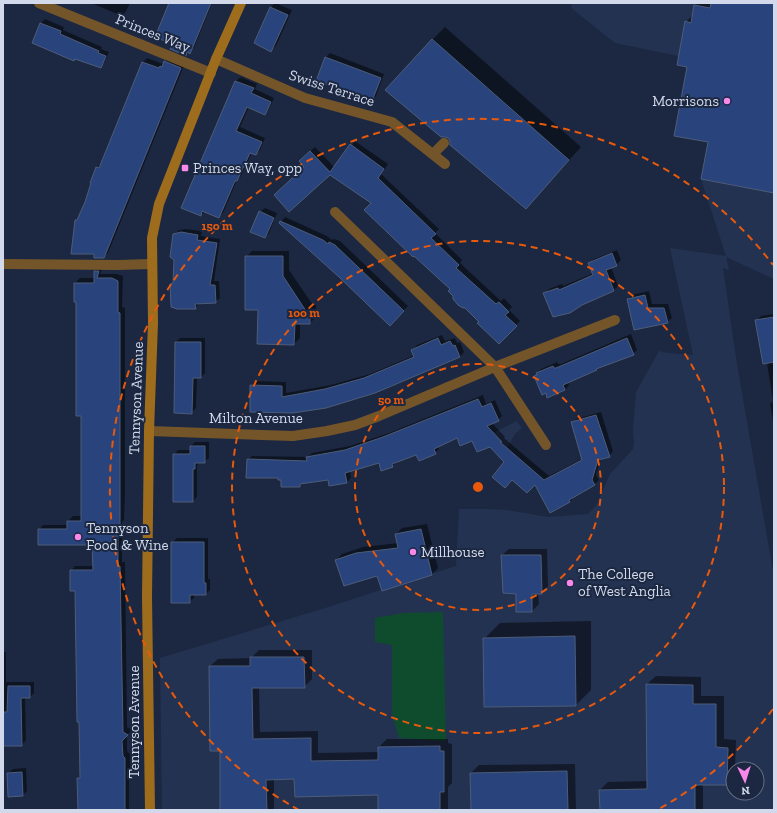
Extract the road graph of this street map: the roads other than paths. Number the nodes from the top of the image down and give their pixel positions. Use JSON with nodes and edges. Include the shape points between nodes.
{"nodes":[{"id":1,"x":39,"y":3,"type":"edge"},
{"id":2,"x":241,"y":3,"type":"edge"},
{"id":3,"x":216,"y":59,"type":"junction"},
{"id":4,"x":211,"y":74,"type":"junction"},
{"id":5,"x":444,"y":143,"type":"dead end"},
{"id":6,"x":433,"y":154,"type":"junction"},
{"id":7,"x":445,"y":164,"type":"dead end"},
{"id":8,"x":335,"y":212,"type":"dead end"},
{"id":9,"x":3,"y":264,"type":"edge"},
{"id":10,"x":151,"y":264,"type":"junction"},
{"id":11,"x":615,"y":320,"type":"dead end"},
{"id":12,"x":495,"y":367,"type":"junction"},
{"id":13,"x":149,"y":431,"type":"junction"},
{"id":14,"x":546,"y":445,"type":"dead end"},
{"id":15,"x":150,"y":810,"type":"edge"}],
"edges":[{"from":1,"to":4,"type":"street","name":"Princes Way"},
{"from":2,"to":3,"type":"main road","name":"Tennyson Avenue"},
{"from":3,"to":4,"type":"main road","name":"Tennyson Avenue"},
{"from":3,"to":6,"type":"street","name":"Swiss Terrace","via":[[305,98],[392,122]]},
{"from":4,"to":10,"type":"main road","name":"Tennyson Avenue","via":[[159,204],[152,238]]},
{"from":5,"to":6,"type":"street"},
{"from":6,"to":7,"type":"street","name":"Swiss Terrace"},
{"from":8,"to":12,"type":"street"},
{"from":9,"to":10,"type":"street"},
{"from":10,"to":13,"type":"main road","name":"Tennyson Avenue","via":[[153,323]]},
{"from":11,"to":12,"type":"street","name":"Milton Avenue"},
{"from":12,"to":13,"type":"street","name":"Milton Avenue","via":[[379,416],[327,431],[293,436]]},
{"from":12,"to":14,"type":"street"},
{"from":13,"to":15,"type":"main road","name":"Tennyson Avenue","via":[[147,596]]}]}
